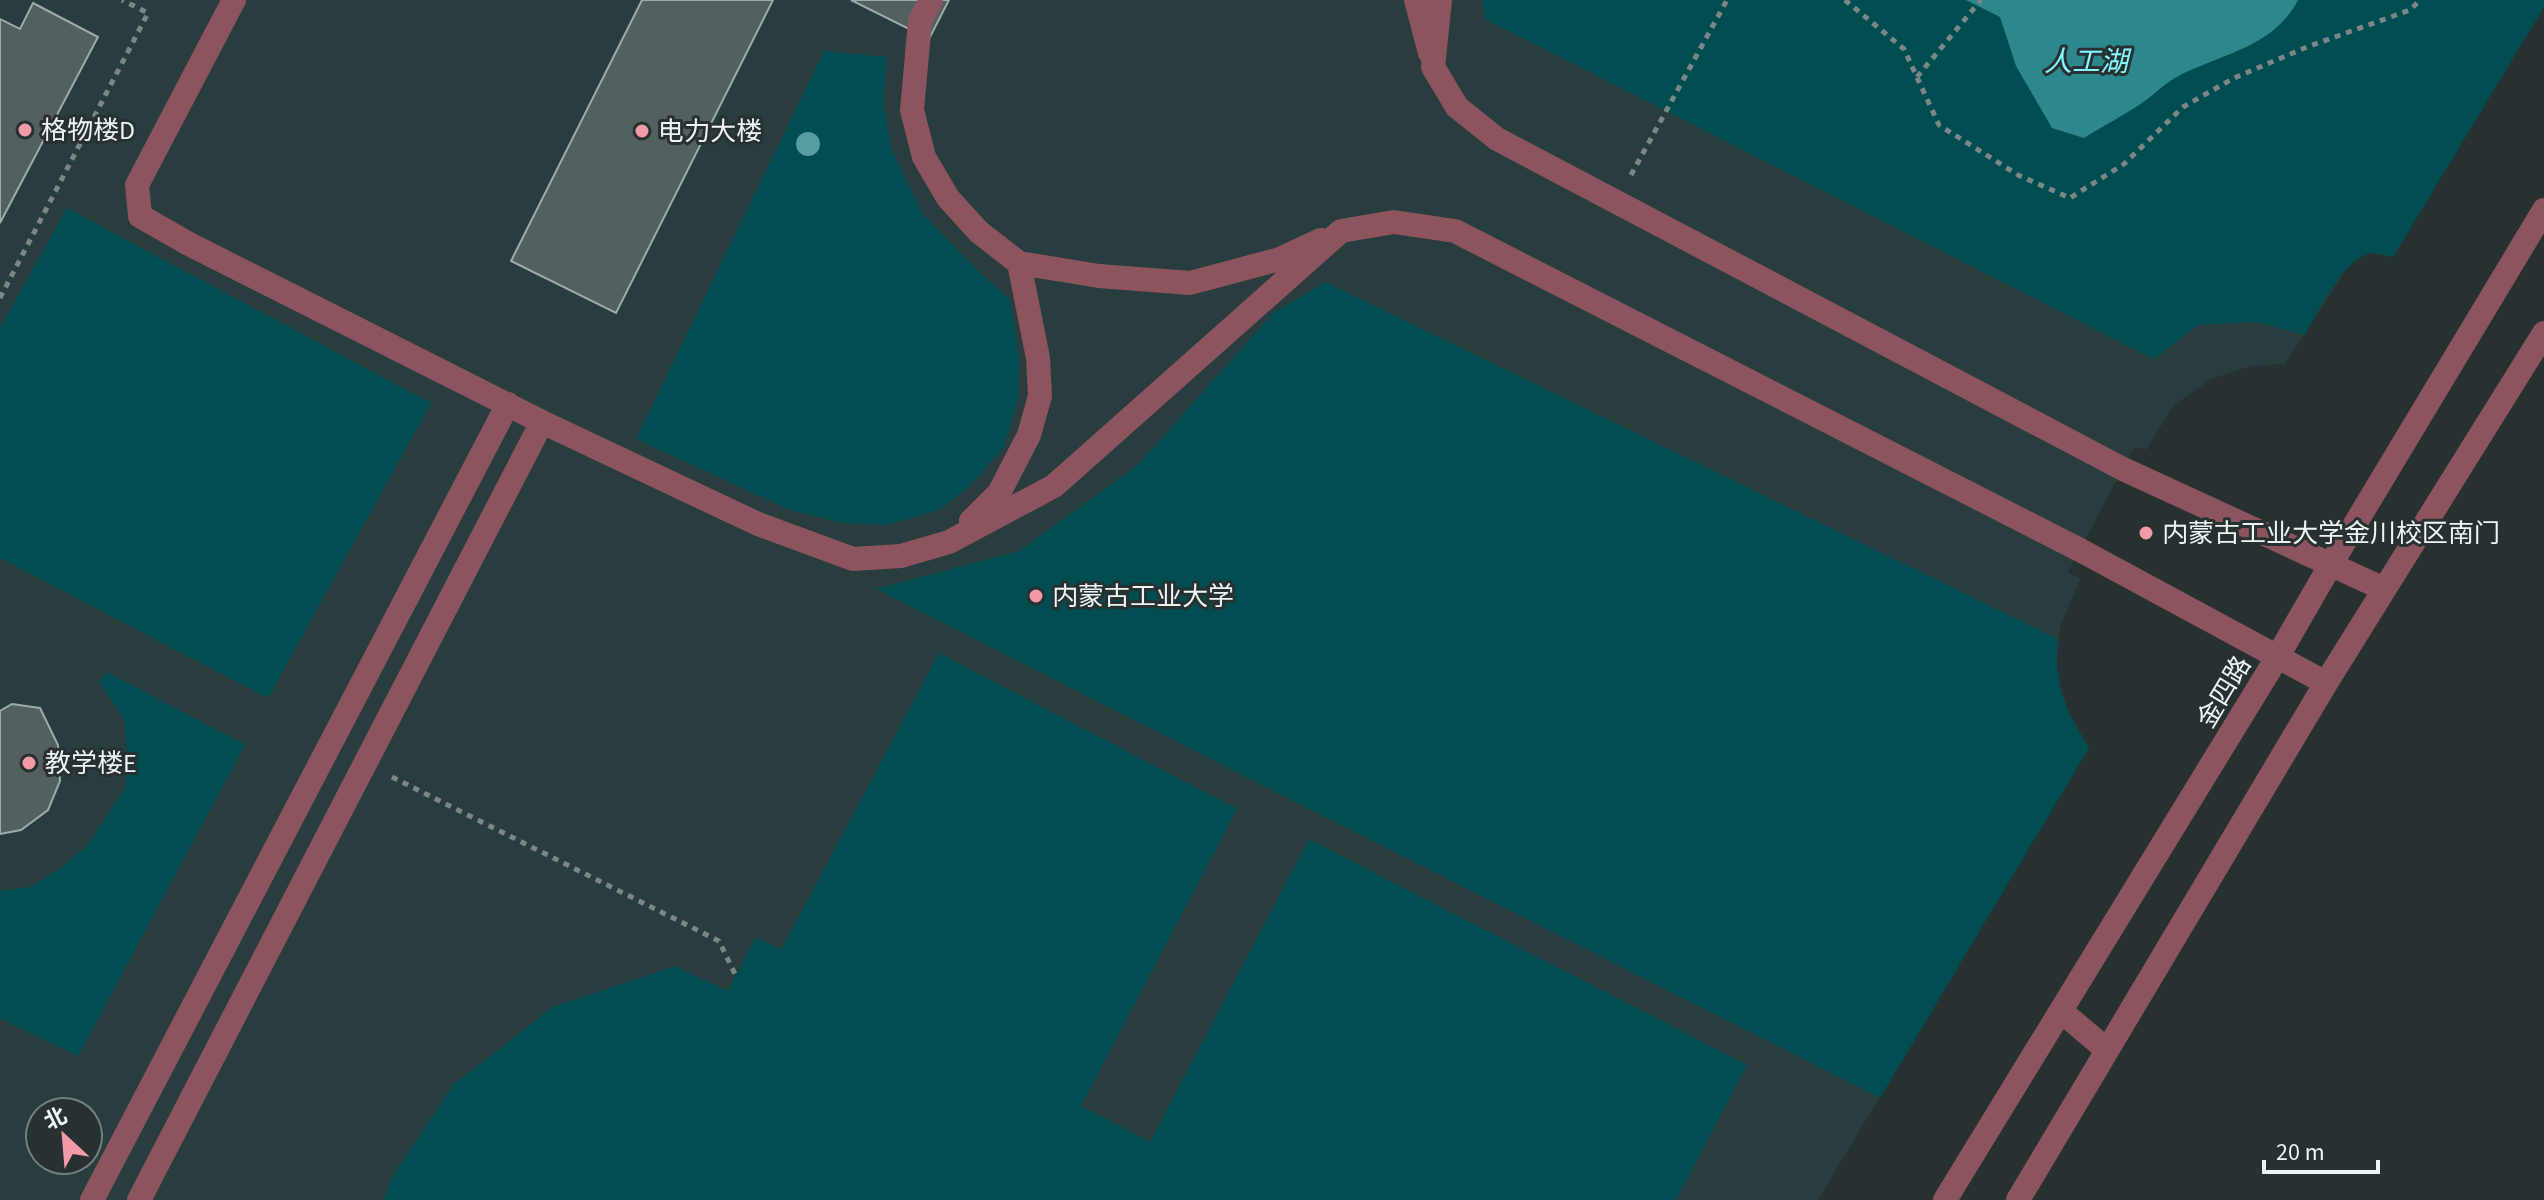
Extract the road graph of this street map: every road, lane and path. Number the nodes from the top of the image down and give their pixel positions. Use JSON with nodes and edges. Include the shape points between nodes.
{"nodes":[{"id":1,"x":122,"y":0,"type":"edge"},
{"id":2,"x":234,"y":0,"type":"edge"},
{"id":3,"x":931,"y":0,"type":"edge"},
{"id":4,"x":1416,"y":0,"type":"edge"},
{"id":5,"x":1440,"y":0,"type":"edge"},
{"id":6,"x":1727,"y":0,"type":"edge"},
{"id":7,"x":1845,"y":0,"type":"edge"},
{"id":8,"x":1981,"y":0,"type":"edge"},
{"id":9,"x":2420,"y":0,"type":"edge"},
{"id":10,"x":1433,"y":67,"type":"junction"},
{"id":11,"x":1917,"y":77,"type":"junction"},
{"id":12,"x":1615,"y":204,"type":"junction"},
{"id":13,"x":2544,"y":210,"type":"edge"},
{"id":14,"x":1341,"y":231,"type":"junction"},
{"id":15,"x":1019,"y":263,"type":"junction"},
{"id":16,"x":0,"y":298,"type":"edge"},
{"id":17,"x":2544,"y":333,"type":"edge"},
{"id":18,"x":508,"y":404,"type":"junction"},
{"id":19,"x":542,"y":422,"type":"junction"},
{"id":20,"x":949,"y":542,"type":"junction"},
{"id":21,"x":2331,"y":564,"type":"junction"},
{"id":22,"x":2384,"y":589,"type":"junction"},
{"id":23,"x":2278,"y":656,"type":"junction"},
{"id":24,"x":2326,"y":683,"type":"junction"},
{"id":25,"x":365,"y":763,"type":"junction"},
{"id":26,"x":736,"y":976,"type":"dead end"},
{"id":27,"x":2062,"y":1012,"type":"junction"},
{"id":28,"x":2107,"y":1050,"type":"junction"},
{"id":29,"x":92,"y":1200,"type":"edge"},
{"id":30,"x":139,"y":1200,"type":"edge"},
{"id":31,"x":1945,"y":1200,"type":"edge"},
{"id":32,"x":2018,"y":1200,"type":"edge"}],
"edges":[{"from":1,"to":16,"type":"path","via":[[148,13]]},
{"from":2,"to":18,"type":"street","via":[[137,185],[140,216]]},
{"from":3,"to":15,"type":"street","via":[[920,21],[912,110],[924,157],[948,198],[979,232]]},
{"from":4,"to":10,"type":"street"},
{"from":5,"to":10,"type":"street"},
{"from":6,"to":12,"type":"path"},
{"from":7,"to":11,"type":"path","via":[[1904,49]]},
{"from":8,"to":11,"type":"path"},
{"from":9,"to":11,"type":"path","via":[[2410,10],[2234,78],[2183,107],[2124,164],[2070,198],[2018,175],[1939,125]]},
{"from":10,"to":12,"type":"street","via":[[1457,107],[1497,139]]},
{"from":12,"to":21,"type":"street","via":[[2123,469]]},
{"from":13,"to":21,"type":"street","name":"金四路"},
{"from":14,"to":15,"type":"street","via":[[1280,259],[1190,283]]},
{"from":14,"to":20,"type":"street","via":[[1054,486]]},
{"from":14,"to":23,"type":"street","via":[[1394,222],[1455,231]]},
{"from":15,"to":20,"type":"street","via":[[1040,396],[1029,435],[999,493]]},
{"from":17,"to":22,"type":"street"},
{"from":18,"to":19,"type":"street"},
{"from":18,"to":29,"type":"street"},
{"from":19,"to":20,"type":"street","via":[[758,524],[853,559],[901,556]]},
{"from":19,"to":25,"type":"street"},
{"from":21,"to":22,"type":"street"},
{"from":21,"to":23,"type":"street","name":"金四路"},
{"from":22,"to":24,"type":"street"},
{"from":23,"to":24,"type":"street"},
{"from":23,"to":27,"type":"street","name":"金四路"},
{"from":24,"to":28,"type":"street"},
{"from":25,"to":26,"type":"path","via":[[719,941]]},
{"from":25,"to":30,"type":"street"},
{"from":27,"to":28,"type":"street"},
{"from":27,"to":31,"type":"street","name":"金四路"},
{"from":28,"to":32,"type":"street"}]}
